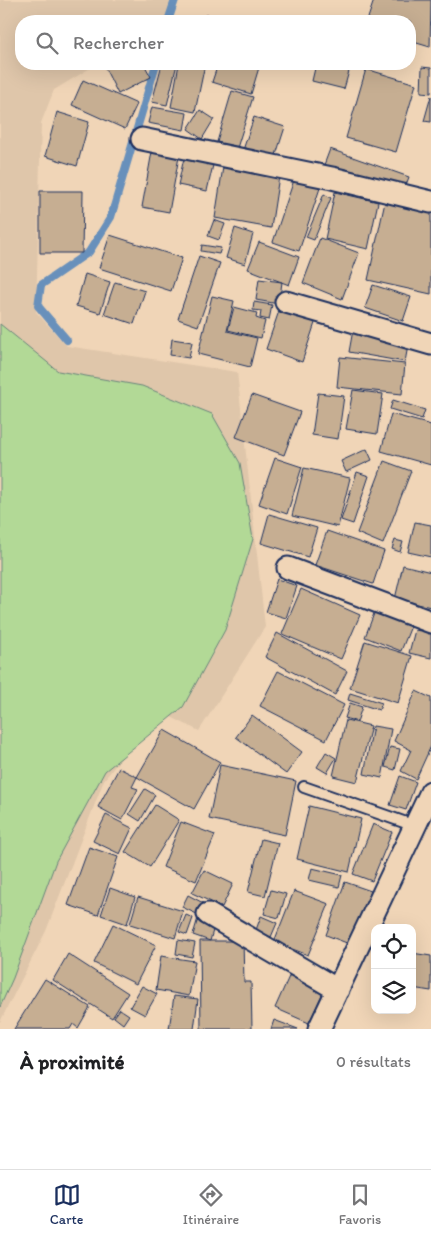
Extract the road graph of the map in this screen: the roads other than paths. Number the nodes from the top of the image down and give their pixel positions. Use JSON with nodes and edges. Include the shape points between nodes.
{"nodes":[{"id":1,"x":142,"y":139,"type":"dead end"},
{"id":2,"x":431,"y":202,"type":"edge"},
{"id":3,"x":286,"y":302,"type":"dead end"},
{"id":4,"x":431,"y":344,"type":"edge"},
{"id":5,"x":288,"y":568,"type":"dead end"},
{"id":6,"x":431,"y":622,"type":"edge"},
{"id":7,"x":304,"y":787,"type":"dead end"},
{"id":8,"x":431,"y":792,"type":"edge"},
{"id":9,"x":415,"y":826,"type":"junction"},
{"id":10,"x":208,"y":914,"type":"dead end"},
{"id":11,"x":338,"y":990,"type":"junction"},
{"id":12,"x":319,"y":1029,"type":"edge"}],
"edges":[{"from":1,"to":2,"type":"street"},
{"from":3,"to":4,"type":"street"},
{"from":5,"to":6,"type":"street"},
{"from":7,"to":9,"type":"lane"},
{"from":8,"to":9,"type":"street"},
{"from":9,"to":11,"type":"street"},
{"from":10,"to":11,"type":"street"},
{"from":11,"to":12,"type":"street"}]}
